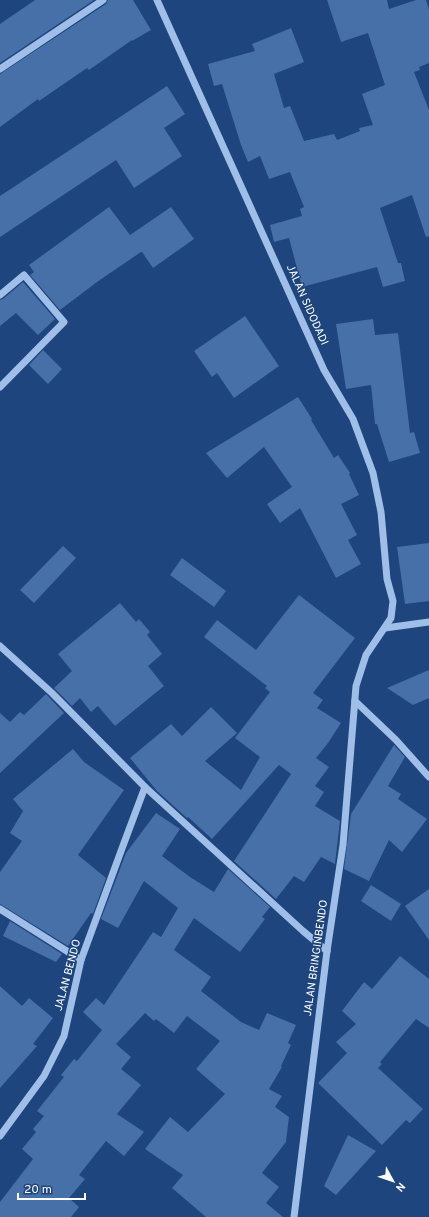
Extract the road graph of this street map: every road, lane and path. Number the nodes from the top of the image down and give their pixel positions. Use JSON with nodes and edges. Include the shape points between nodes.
{"nodes":[{"id":1,"x":103,"y":0,"type":"edge"},
{"id":2,"x":157,"y":0,"type":"edge"},
{"id":3,"x":0,"y":69,"type":"edge"},
{"id":4,"x":0,"y":295,"type":"edge"},
{"id":5,"x":0,"y":387,"type":"edge"},
{"id":6,"x":429,"y":622,"type":"edge"},
{"id":7,"x":385,"y":628,"type":"junction"},
{"id":8,"x":0,"y":646,"type":"edge"},
{"id":9,"x":366,"y":655,"type":"joint"},
{"id":10,"x":354,"y":701,"type":"junction"},
{"id":11,"x":429,"y":777,"type":"edge"},
{"id":12,"x":145,"y":787,"type":"junction"},
{"id":13,"x":0,"y":909,"type":"edge"},
{"id":14,"x":327,"y":951,"type":"junction"},
{"id":15,"x":81,"y":960,"type":"junction"},
{"id":16,"x":0,"y":1136,"type":"edge"},
{"id":17,"x":294,"y":1217,"type":"edge"}],
"edges":[{"from":1,"to":3,"type":"street"},
{"from":2,"to":7,"type":"street","name":"JALAN SIDODADI","via":[[324,370],[353,419],[373,473],[381,512],[387,578],[393,602],[391,618]]},
{"from":4,"to":5,"type":"street","via":[[24,275],[64,322]]},
{"from":6,"to":7,"type":"street"},
{"from":7,"to":9,"type":"street","name":"JALAN SIDODADI"},
{"from":8,"to":12,"type":"street","via":[[52,693]]},
{"from":9,"to":10,"type":"street","name":"JALAN BRINGINBENDO"},
{"from":10,"to":11,"type":"street","via":[[396,740]]},
{"from":10,"to":14,"type":"street","name":"JALAN BRINGINBENDO","via":[[343,844]]},
{"from":12,"to":14,"type":"street"},
{"from":12,"to":15,"type":"street","name":"JALAN BENDO"},
{"from":13,"to":15,"type":"street"},
{"from":14,"to":17,"type":"street","name":"JALAN BRINGINBENDO"},
{"from":15,"to":16,"type":"street","name":"JALAN BENDO","via":[[64,1036],[44,1076]]}]}
